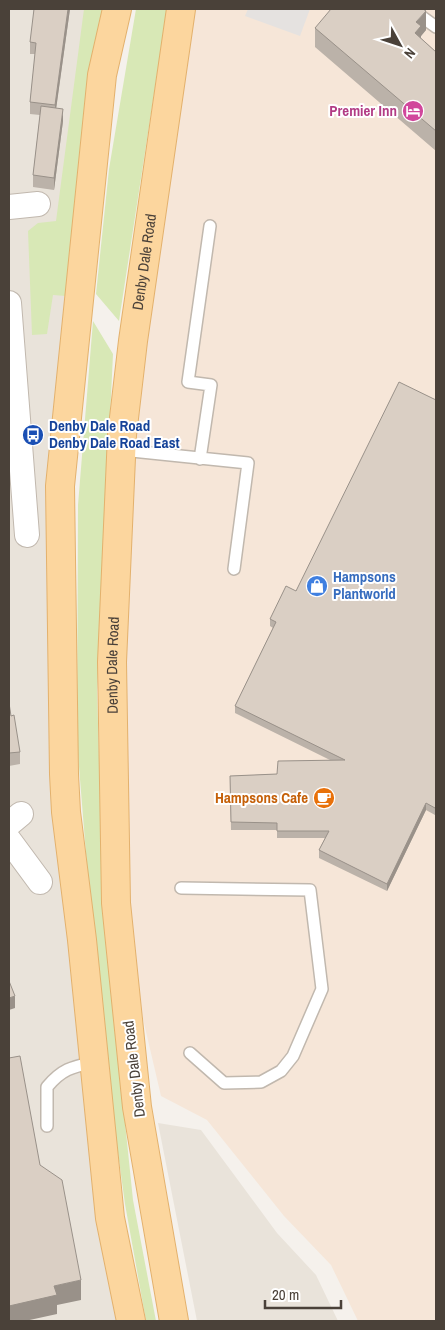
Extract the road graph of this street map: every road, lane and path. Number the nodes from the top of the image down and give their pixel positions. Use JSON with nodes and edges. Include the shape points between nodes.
{"nodes":[{"id":1,"x":117,"y":9,"type":"edge"},
{"id":2,"x":180,"y":9,"type":"edge"},
{"id":3,"x":415,"y":9,"type":"edge"},
{"id":4,"x":436,"y":27,"type":"edge"},
{"id":5,"x":38,"y":204,"type":"dead end"},
{"id":6,"x":9,"y":207,"type":"edge"},
{"id":7,"x":210,"y":226,"type":"dead end"},
{"id":8,"x":9,"y":303,"type":"edge"},
{"id":9,"x":122,"y":450,"type":"junction"},
{"id":10,"x":200,"y":459,"type":"junction"},
{"id":11,"x":27,"y":535,"type":"dead end"},
{"id":12,"x":234,"y":568,"type":"dead end"},
{"id":13,"x":9,"y":840,"type":"edge"},
{"id":14,"x":40,"y":882,"type":"dead end"},
{"id":15,"x":181,"y":888,"type":"dead end"},
{"id":16,"x":190,"y":1053,"type":"dead end"},
{"id":17,"x":94,"y":1062,"type":"junction"},
{"id":18,"x":47,"y":1126,"type":"dead end"},
{"id":19,"x":131,"y":1321,"type":"edge"},
{"id":20,"x":174,"y":1321,"type":"edge"}],
"edges":[{"from":1,"to":17,"type":"main road","via":[[102,75],[60,486],[66,812]]},
{"from":2,"to":9,"type":"main road","name":"Denby Dale Road","via":[[133,341]]},
{"from":3,"to":4,"type":"lane"},
{"from":5,"to":6,"type":"street"},
{"from":7,"to":10,"type":"lane","via":[[188,382],[211,385]]},
{"from":8,"to":11,"type":"street"},
{"from":9,"to":10,"type":"lane"},
{"from":9,"to":20,"type":"main road","name":"Denby Dale Road","via":[[112,662],[116,903],[137,1107]]},
{"from":10,"to":12,"type":"lane","via":[[248,463]]},
{"from":13,"to":14,"type":"street"},
{"from":15,"to":16,"type":"lane","via":[[310,890],[322,989],[293,1056],[281,1071],[261,1082],[224,1083]]},
{"from":17,"to":18,"type":"lane","via":[[58,1073],[47,1087]]},
{"from":17,"to":19,"type":"main road","via":[[110,1218]]}]}
